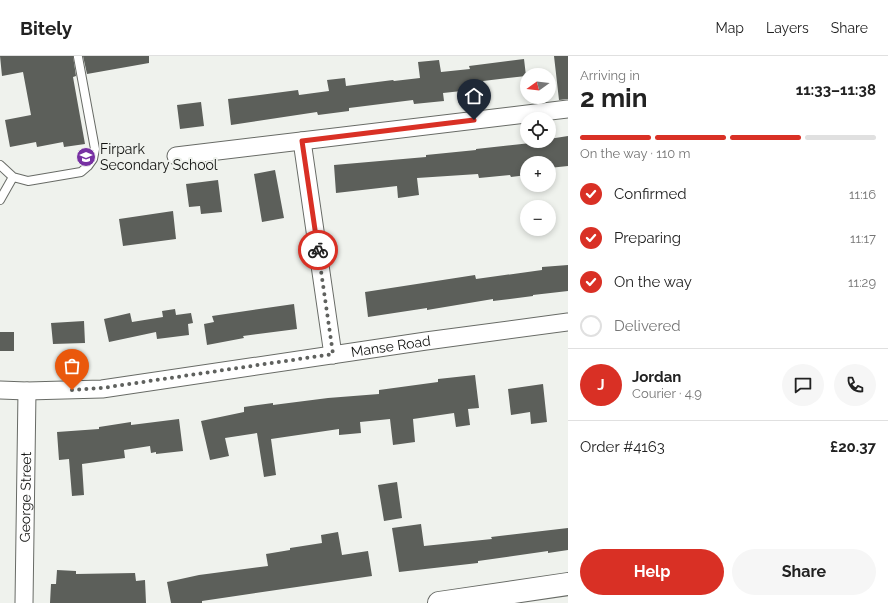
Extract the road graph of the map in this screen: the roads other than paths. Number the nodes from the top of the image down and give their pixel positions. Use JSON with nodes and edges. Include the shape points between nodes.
{"nodes":[{"id":1,"x":78,"y":57,"type":"dead end"},
{"id":2,"x":568,"y":109,"type":"edge"},
{"id":3,"x":302,"y":141,"type":"junction"},
{"id":4,"x":176,"y":156,"type":"dead end"},
{"id":5,"x":0,"y":165,"type":"edge"},
{"id":6,"x":13,"y":178,"type":"junction"},
{"id":7,"x":0,"y":200,"type":"edge"},
{"id":8,"x":568,"y":322,"type":"edge"},
{"id":9,"x":333,"y":354,"type":"junction"},
{"id":10,"x":0,"y":390,"type":"edge"},
{"id":11,"x":27,"y":391,"type":"junction"},
{"id":12,"x":568,"y":584,"type":"edge"},
{"id":13,"x":451,"y":602,"type":"edge"},
{"id":14,"x":24,"y":603,"type":"edge"}],
"edges":[{"from":1,"to":6,"type":"lane","via":[[95,149],[93,159],[80,172],[28,181]]},
{"from":2,"to":3,"type":"street"},
{"from":3,"to":4,"type":"street"},
{"from":3,"to":9,"type":"street"},
{"from":5,"to":6,"type":"lane"},
{"from":6,"to":7,"type":"lane"},
{"from":8,"to":9,"type":"street","name":"Manse Road"},
{"from":9,"to":11,"type":"street","name":"Manse Road","via":[[102,388]]},
{"from":10,"to":11,"type":"street","name":"Manse Road"},
{"from":11,"to":14,"type":"street","name":"George Street"},
{"from":12,"to":13,"type":"street"}]}
